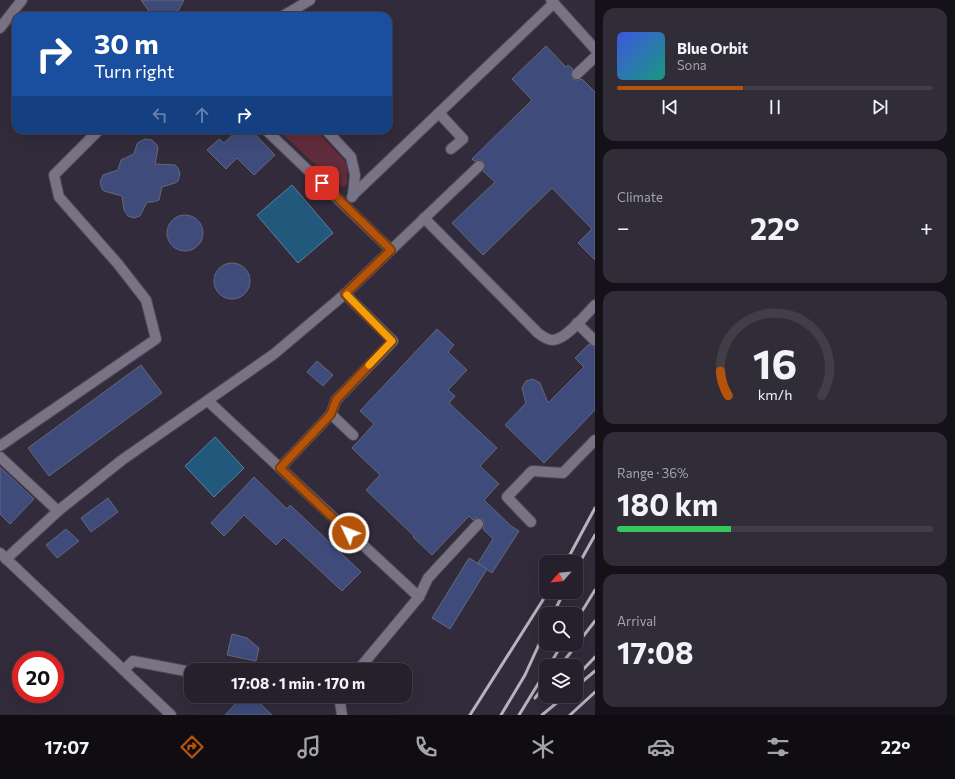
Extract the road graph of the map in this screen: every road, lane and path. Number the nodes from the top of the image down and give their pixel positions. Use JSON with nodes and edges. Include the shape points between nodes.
{"nodes":[{"id":1,"x":22,"y":0,"type":"edge"},
{"id":2,"x":310,"y":0,"type":"edge"},
{"id":3,"x":552,"y":2,"type":"edge"},
{"id":4,"x":13,"y":12,"type":"edge"},
{"id":5,"x":290,"y":12,"type":"edge"},
{"id":6,"x":12,"y":13,"type":"edge"},
{"id":7,"x":0,"y":28,"type":"edge"},
{"id":8,"x":595,"y":50,"type":"edge"},
{"id":9,"x":595,"y":57,"type":"edge"},
{"id":10,"x":577,"y":74,"type":"dead end"},
{"id":11,"x":439,"y":113,"type":"junction"},
{"id":12,"x":95,"y":134,"type":"edge"},
{"id":13,"x":270,"y":134,"type":"edge"},
{"id":14,"x":330,"y":134,"type":"edge"},
{"id":15,"x":451,"y":149,"type":"dead end"},
{"id":16,"x":479,"y":166,"type":"dead end"},
{"id":17,"x":353,"y":195,"type":"junction"},
{"id":18,"x":344,"y":205,"type":"junction"},
{"id":19,"x":424,"y":218,"type":"junction"},
{"id":20,"x":391,"y":250,"type":"junction"},
{"id":21,"x":345,"y":294,"type":"junction"},
{"id":22,"x":595,"y":305,"type":"edge"},
{"id":23,"x":577,"y":323,"type":"junction"},
{"id":24,"x":595,"y":341,"type":"edge"},
{"id":25,"x":208,"y":401,"type":"junction"},
{"id":26,"x":331,"y":414,"type":"junction"},
{"id":27,"x":352,"y":435,"type":"dead end"},
{"id":28,"x":595,"y":440,"type":"edge"},
{"id":29,"x":0,"y":446,"type":"edge"},
{"id":30,"x":0,"y":457,"type":"edge"},
{"id":31,"x":280,"y":468,"type":"junction"},
{"id":32,"x":58,"y":511,"type":"junction"},
{"id":33,"x":531,"y":522,"type":"dead end"},
{"id":34,"x":478,"y":524,"type":"dead end"},
{"id":35,"x":3,"y":556,"type":"edge"},
{"id":36,"x":419,"y":597,"type":"junction"},
{"id":37,"x":364,"y":663,"type":"edge"},
{"id":38,"x":124,"y":670,"type":"junction"},
{"id":39,"x":184,"y":671,"type":"edge"},
{"id":40,"x":340,"y":703,"type":"edge"},
{"id":41,"x":171,"y":715,"type":"edge"},
{"id":42,"x":342,"y":715,"type":"edge"}],
"edges":[{"from":1,"to":4,"type":"street"},
{"from":2,"to":5,"type":"street"},
{"from":3,"to":8,"type":"street"},
{"from":3,"to":11,"type":"street"},
{"from":6,"to":7,"type":"street"},
{"from":9,"to":10,"type":"street"},
{"from":11,"to":15,"type":"street","via":[[463,139]]},
{"from":11,"to":17,"type":"street"},
{"from":12,"to":29,"type":"street","via":[[54,175],[59,197],[146,300],[156,339]]},
{"from":13,"to":18,"type":"street"},
{"from":14,"to":17,"type":"street","via":[[351,157],[355,175]]},
{"from":16,"to":19,"type":"street"},
{"from":17,"to":18,"type":"street"},
{"from":18,"to":20,"type":"street"},
{"from":19,"to":20,"type":"street"},
{"from":19,"to":23,"type":"street","via":[[545,338],[552,340],[564,337]]},
{"from":20,"to":21,"type":"street"},
{"from":21,"to":25,"type":"street","via":[[274,354]]},
{"from":21,"to":26,"type":"street","via":[[392,341],[336,400]]},
{"from":22,"to":23,"type":"street"},
{"from":23,"to":24,"type":"street"},
{"from":25,"to":31,"type":"street"},
{"from":25,"to":32,"type":"street","via":[[122,460]]},
{"from":26,"to":27,"type":"street"},
{"from":26,"to":31,"type":"street"},
{"from":28,"to":33,"type":"street","via":[[563,473],[532,471],[507,497]]},
{"from":30,"to":32,"type":"street"},
{"from":31,"to":36,"type":"street"},
{"from":32,"to":35,"type":"street"},
{"from":34,"to":36,"type":"street","via":[[428,578]]},
{"from":35,"to":38,"type":"street"},
{"from":36,"to":37,"type":"street"},
{"from":38,"to":39,"type":"street","via":[[133,661]]},
{"from":38,"to":41,"type":"street"},
{"from":40,"to":42,"type":"street"}]}
